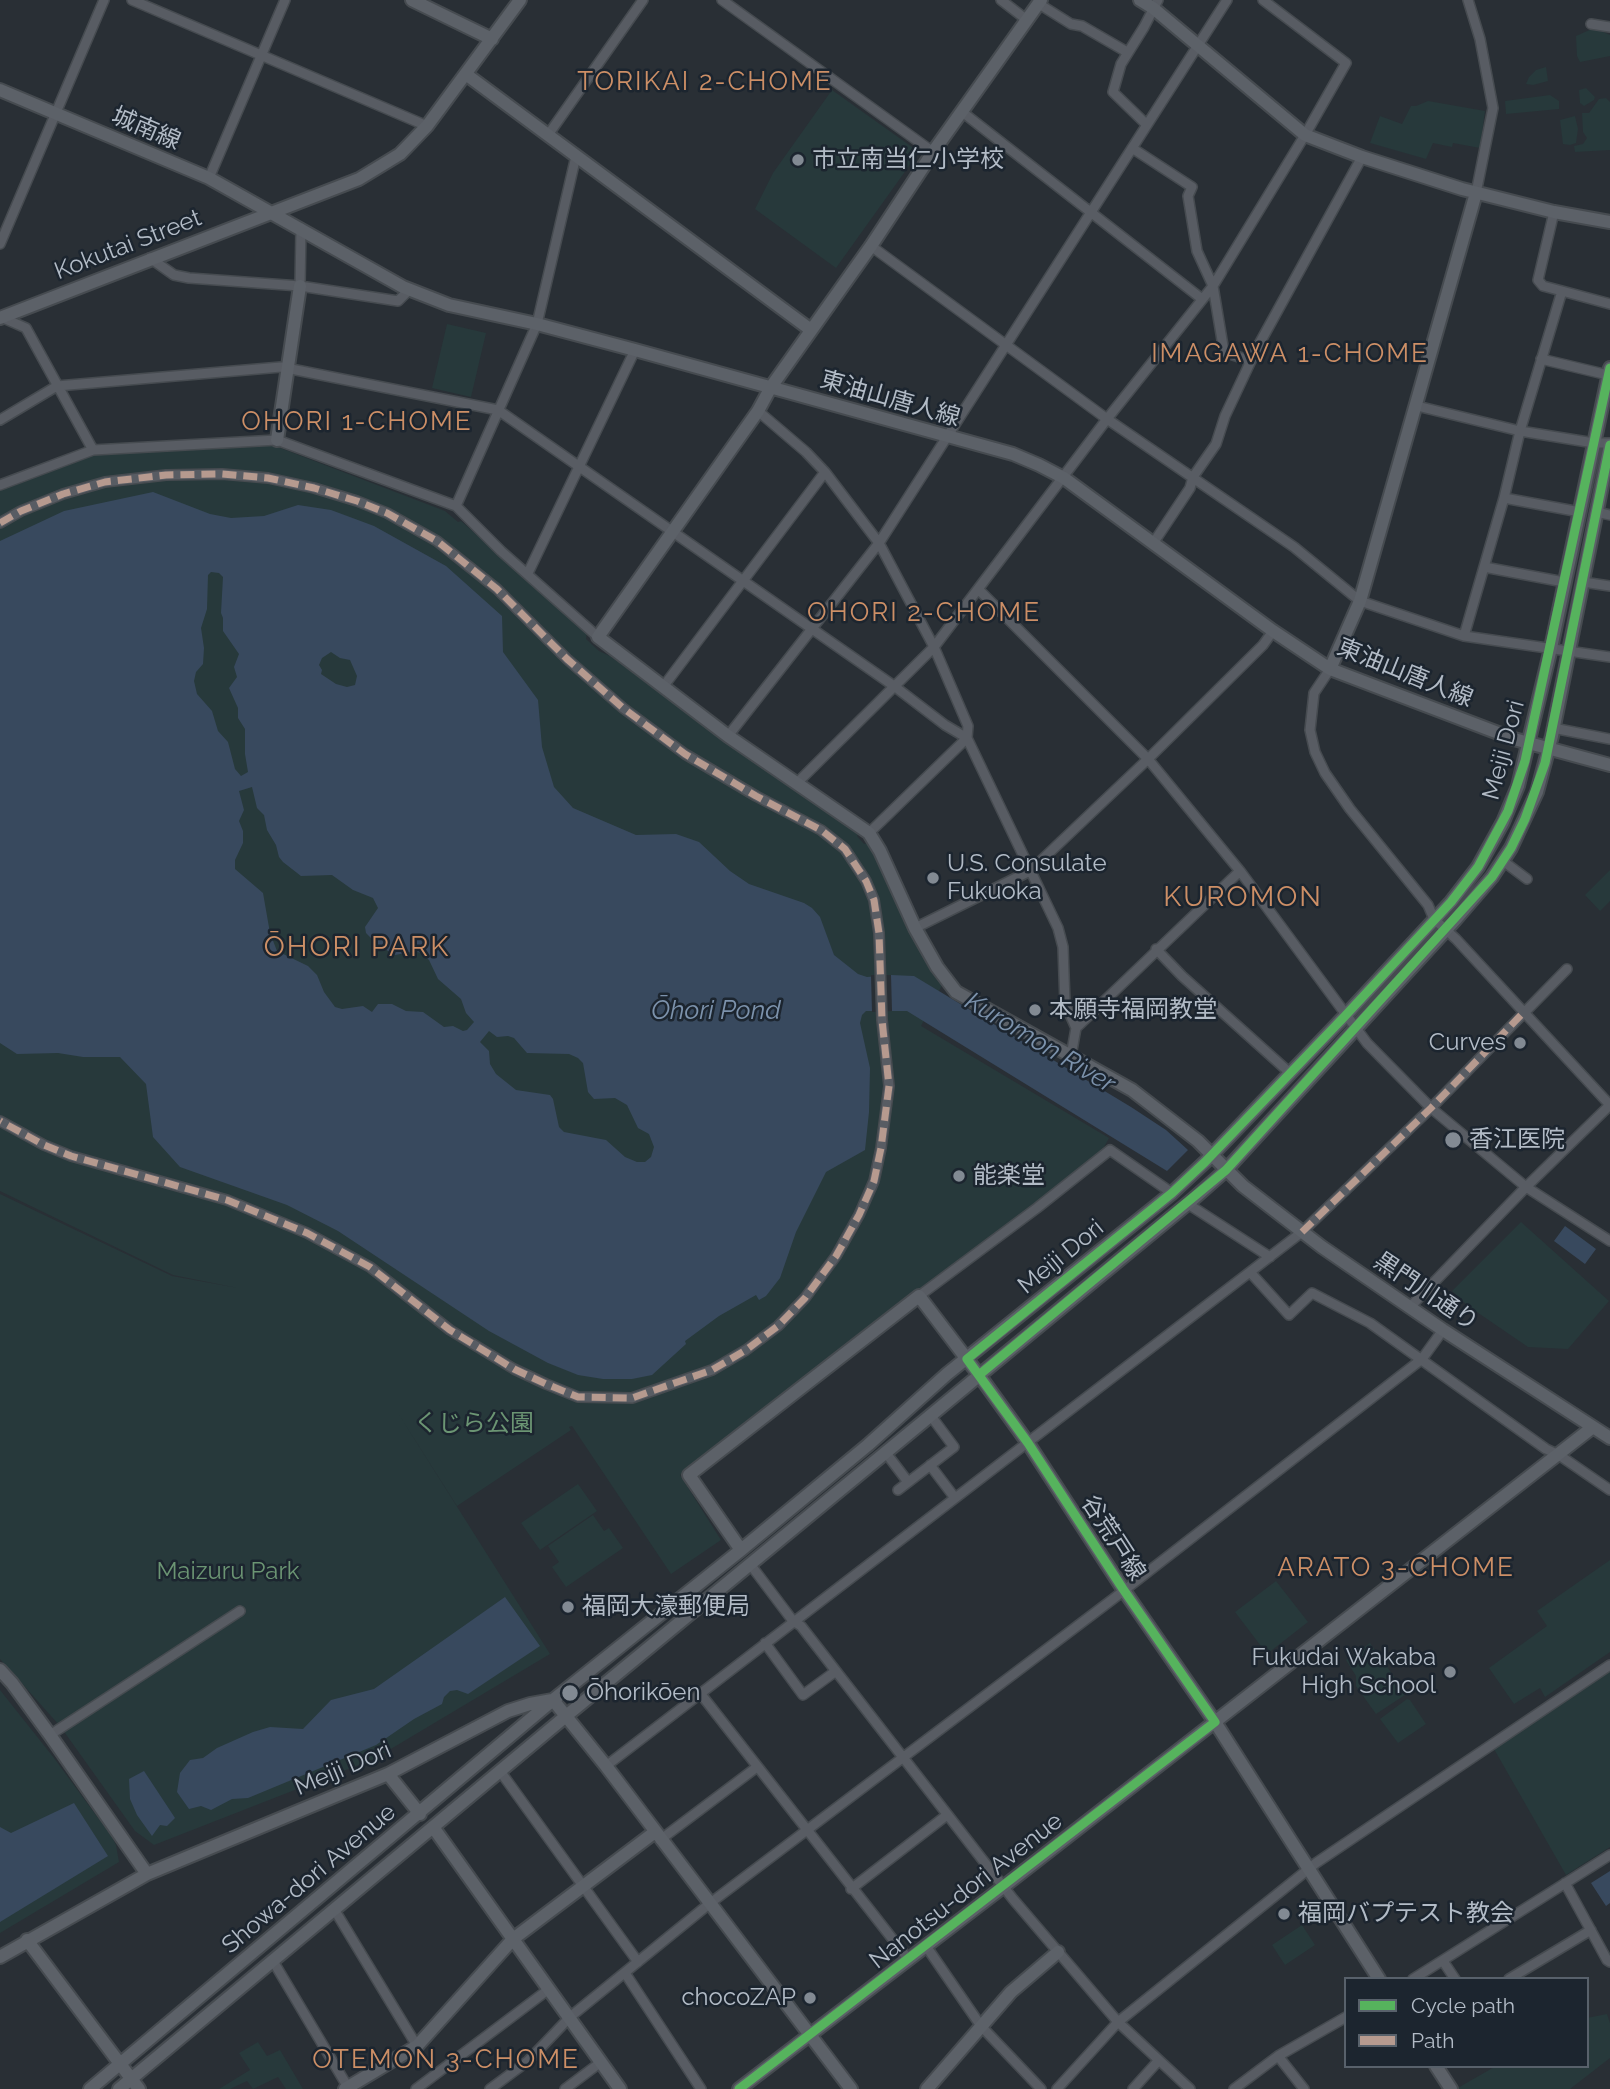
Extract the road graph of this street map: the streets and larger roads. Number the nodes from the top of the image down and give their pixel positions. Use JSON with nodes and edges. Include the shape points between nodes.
{"nodes":[{"id":1,"x":104,"y":0,"type":"edge"},
{"id":2,"x":132,"y":0,"type":"edge"},
{"id":3,"x":285,"y":0,"type":"edge"},
{"id":4,"x":412,"y":0,"type":"edge"},
{"id":5,"x":520,"y":0,"type":"edge"},
{"id":6,"x":643,"y":0,"type":"edge"},
{"id":7,"x":722,"y":0,"type":"edge"},
{"id":8,"x":1000,"y":0,"type":"edge"},
{"id":9,"x":1140,"y":0,"type":"edge"},
{"id":10,"x":1227,"y":0,"type":"edge"},
{"id":11,"x":1263,"y":0,"type":"edge"},
{"id":12,"x":1468,"y":0,"type":"edge"},
{"id":13,"x":1040,"y":2,"type":"edge"},
{"id":14,"x":1156,"y":4,"type":"edge"},
{"id":15,"x":1027,"y":20,"type":"junction"},
{"id":16,"x":1591,"y":24,"type":"dead end"},
{"id":17,"x":1610,"y":27,"type":"edge"},
{"id":18,"x":492,"y":38,"type":"junction"},
{"id":19,"x":1198,"y":45,"type":"junction"},
{"id":20,"x":1127,"y":52,"type":"junction"},
{"id":21,"x":261,"y":55,"type":"junction"},
{"id":22,"x":467,"y":75,"type":"junction"},
{"id":23,"x":0,"y":90,"type":"edge"},
{"id":24,"x":961,"y":111,"type":"junction"},
{"id":25,"x":56,"y":114,"type":"junction"},
{"id":26,"x":1147,"y":125,"type":"junction"},
{"id":27,"x":427,"y":126,"type":"junction"},
{"id":28,"x":548,"y":135,"type":"junction"},
{"id":29,"x":1305,"y":135,"type":"junction"},
{"id":30,"x":1132,"y":148,"type":"junction"},
{"id":31,"x":933,"y":152,"type":"junction"},
{"id":32,"x":576,"y":156,"type":"junction"},
{"id":33,"x":1362,"y":157,"type":"junction"},
{"id":34,"x":209,"y":178,"type":"junction"},
{"id":35,"x":1476,"y":193,"type":"junction"},
{"id":36,"x":1554,"y":212,"type":"junction"},
{"id":37,"x":1090,"y":213,"type":"junction"},
{"id":38,"x":272,"y":214,"type":"junction"},
{"id":39,"x":1610,"y":222,"type":"edge"},
{"id":40,"x":300,"y":228,"type":"junction"},
{"id":41,"x":0,"y":244,"type":"edge"},
{"id":42,"x":871,"y":246,"type":"junction"},
{"id":43,"x":150,"y":258,"type":"junction"},
{"id":44,"x":300,"y":286,"type":"junction"},
{"id":45,"x":1213,"y":286,"type":"junction"},
{"id":46,"x":410,"y":290,"type":"junction"},
{"id":47,"x":1562,"y":291,"type":"junction"},
{"id":48,"x":1202,"y":299,"type":"junction"},
{"id":49,"x":1610,"y":304,"type":"edge"},
{"id":50,"x":0,"y":317,"type":"edge"},
{"id":51,"x":537,"y":324,"type":"junction"},
{"id":52,"x":811,"y":330,"type":"junction"},
{"id":53,"x":1007,"y":344,"type":"junction"},
{"id":54,"x":635,"y":350,"type":"junction"},
{"id":55,"x":1541,"y":359,"type":"junction"},
{"id":56,"x":1251,"y":361,"type":"junction"},
{"id":57,"x":289,"y":367,"type":"junction"},
{"id":58,"x":1609,"y":371,"type":"edge"},
{"id":59,"x":57,"y":386,"type":"junction"},
{"id":60,"x":771,"y":387,"type":"junction"},
{"id":61,"x":1417,"y":406,"type":"junction"},
{"id":62,"x":498,"y":410,"type":"junction"},
{"id":63,"x":758,"y":411,"type":"junction"},
{"id":64,"x":1107,"y":419,"type":"junction"},
{"id":65,"x":0,"y":420,"type":"edge"},
{"id":66,"x":1520,"y":431,"type":"junction"},
{"id":67,"x":947,"y":437,"type":"junction"},
{"id":68,"x":276,"y":440,"type":"junction"},
{"id":69,"x":1594,"y":443,"type":"junction"},
{"id":70,"x":1610,"y":444,"type":"edge"},
{"id":71,"x":93,"y":450,"type":"junction"},
{"id":72,"x":579,"y":467,"type":"junction"},
{"id":73,"x":825,"y":472,"type":"junction"},
{"id":74,"x":1193,"y":477,"type":"junction"},
{"id":75,"x":1064,"y":478,"type":"junction"},
{"id":76,"x":0,"y":485,"type":"edge"},
{"id":77,"x":1504,"y":498,"type":"junction"},
{"id":78,"x":456,"y":506,"type":"junction"},
{"id":79,"x":1580,"y":512,"type":"junction"},
{"id":80,"x":1596,"y":512,"type":"junction"},
{"id":81,"x":1610,"y":515,"type":"edge"},
{"id":82,"x":0,"y":523,"type":"edge"},
{"id":83,"x":671,"y":531,"type":"junction"},
{"id":84,"x":1154,"y":542,"type":"junction"},
{"id":85,"x":879,"y":543,"type":"junction"},
{"id":86,"x":1484,"y":567,"type":"junction"},
{"id":87,"x":528,"y":573,"type":"junction"},
{"id":88,"x":743,"y":581,"type":"junction"},
{"id":89,"x":1564,"y":582,"type":"junction"},
{"id":90,"x":1583,"y":582,"type":"junction"},
{"id":91,"x":1610,"y":586,"type":"edge"},
{"id":92,"x":979,"y":590,"type":"junction"},
{"id":93,"x":1360,"y":601,"type":"junction"},
{"id":94,"x":811,"y":629,"type":"junction"},
{"id":95,"x":1273,"y":631,"type":"junction"},
{"id":96,"x":1464,"y":636,"type":"junction"},
{"id":97,"x":598,"y":637,"type":"junction"},
{"id":98,"x":933,"y":647,"type":"junction"},
{"id":99,"x":1551,"y":648,"type":"junction"},
{"id":100,"x":1568,"y":651,"type":"junction"},
{"id":101,"x":1610,"y":657,"type":"edge"},
{"id":102,"x":1330,"y":669,"type":"junction"},
{"id":103,"x":894,"y":686,"type":"junction"},
{"id":104,"x":663,"y":687,"type":"junction"},
{"id":105,"x":1553,"y":728,"type":"junction"},
{"id":106,"x":728,"y":736,"type":"junction"},
{"id":107,"x":967,"y":738,"type":"junction"},
{"id":108,"x":1610,"y":739,"type":"edge"},
{"id":109,"x":1530,"y":744,"type":"junction"},
{"id":110,"x":1549,"y":749,"type":"junction"},
{"id":111,"x":1148,"y":759,"type":"junction"},
{"id":112,"x":1610,"y":764,"type":"edge"},
{"id":113,"x":797,"y":783,"type":"junction"},
{"id":114,"x":869,"y":833,"type":"junction"},
{"id":115,"x":1503,"y":861,"type":"junction"},
{"id":116,"x":1030,"y":871,"type":"junction"},
{"id":117,"x":1240,"y":871,"type":"junction"},
{"id":118,"x":1527,"y":879,"type":"dead end"},
{"id":119,"x":1434,"y":919,"type":"junction"},
{"id":120,"x":915,"y":928,"type":"junction"},
{"id":121,"x":1446,"y":930,"type":"junction"},
{"id":122,"x":1156,"y":949,"type":"junction"},
{"id":123,"x":1567,"y":969,"type":"dead end"},
{"id":124,"x":1523,"y":1013,"type":"junction"},
{"id":125,"x":1345,"y":1016,"type":"junction"},
{"id":126,"x":1076,"y":1028,"type":"junction"},
{"id":127,"x":1354,"y":1028,"type":"junction"},
{"id":128,"x":1071,"y":1056,"type":"junction"},
{"id":129,"x":1290,"y":1073,"type":"junction"},
{"id":130,"x":1610,"y":1105,"type":"edge"},
{"id":131,"x":1431,"y":1108,"type":"junction"},
{"id":132,"x":0,"y":1121,"type":"edge"},
{"id":133,"x":1208,"y":1158,"type":"junction"},
{"id":134,"x":1223,"y":1173,"type":"junction"},
{"id":135,"x":1527,"y":1186,"type":"junction"},
{"id":136,"x":1176,"y":1189,"type":"junction"},
{"id":137,"x":1190,"y":1202,"type":"junction"},
{"id":138,"x":1302,"y":1232,"type":"junction"},
{"id":139,"x":1610,"y":1241,"type":"edge"},
{"id":140,"x":1270,"y":1257,"type":"junction"},
{"id":141,"x":1251,"y":1272,"type":"junction"},
{"id":142,"x":919,"y":1296,"type":"junction"},
{"id":143,"x":1410,"y":1307,"type":"junction"},
{"id":144,"x":1443,"y":1331,"type":"junction"},
{"id":145,"x":967,"y":1359,"type":"junction"},
{"id":146,"x":1422,"y":1359,"type":"junction"},
{"id":147,"x":979,"y":1375,"type":"junction"},
{"id":148,"x":930,"y":1416,"type":"junction"},
{"id":149,"x":1593,"y":1427,"type":"junction"},
{"id":150,"x":1610,"y":1438,"type":"edge"},
{"id":151,"x":1028,"y":1443,"type":"junction"},
{"id":152,"x":886,"y":1453,"type":"junction"},
{"id":153,"x":1559,"y":1455,"type":"junction"},
{"id":154,"x":930,"y":1465,"type":"junction"},
{"id":155,"x":908,"y":1482,"type":"junction"},
{"id":156,"x":898,"y":1490,"type":"dead end"},
{"id":157,"x":1610,"y":1490,"type":"edge"},
{"id":158,"x":955,"y":1498,"type":"junction"},
{"id":159,"x":741,"y":1550,"type":"junction"},
{"id":160,"x":750,"y":1564,"type":"junction"},
{"id":161,"x":1124,"y":1590,"type":"junction"},
{"id":162,"x":240,"y":1612,"type":"dead end"},
{"id":163,"x":793,"y":1621,"type":"junction"},
{"id":164,"x":765,"y":1643,"type":"junction"},
{"id":165,"x":1610,"y":1665,"type":"edge"},
{"id":166,"x":0,"y":1670,"type":"edge"},
{"id":167,"x":836,"y":1671,"type":"junction"},
{"id":168,"x":700,"y":1693,"type":"junction"},
{"id":169,"x":553,"y":1700,"type":"junction"},
{"id":170,"x":566,"y":1716,"type":"junction"},
{"id":171,"x":1215,"y":1722,"type":"junction"},
{"id":172,"x":50,"y":1735,"type":"junction"},
{"id":173,"x":903,"y":1757,"type":"junction"},
{"id":174,"x":606,"y":1766,"type":"junction"},
{"id":175,"x":757,"y":1767,"type":"junction"},
{"id":176,"x":500,"y":1771,"type":"junction"},
{"id":177,"x":388,"y":1774,"type":"junction"},
{"id":178,"x":420,"y":1814,"type":"junction"},
{"id":179,"x":947,"y":1815,"type":"junction"},
{"id":180,"x":433,"y":1827,"type":"junction"},
{"id":181,"x":806,"y":1830,"type":"junction"},
{"id":182,"x":657,"y":1836,"type":"junction"},
{"id":183,"x":1610,"y":1855,"type":"edge"},
{"id":184,"x":1310,"y":1868,"type":"junction"},
{"id":185,"x":147,"y":1874,"type":"junction"},
{"id":186,"x":1565,"y":1883,"type":"junction"},
{"id":187,"x":583,"y":1885,"type":"junction"},
{"id":188,"x":1003,"y":1887,"type":"junction"},
{"id":189,"x":852,"y":1889,"type":"junction"},
{"id":190,"x":709,"y":1904,"type":"junction"},
{"id":191,"x":334,"y":1909,"type":"junction"},
{"id":192,"x":1591,"y":1930,"type":"junction"},
{"id":193,"x":513,"y":1939,"type":"junction"},
{"id":194,"x":27,"y":1940,"type":"junction"},
{"id":195,"x":926,"y":1947,"type":"junction"},
{"id":196,"x":1058,"y":1952,"type":"junction"},
{"id":197,"x":0,"y":1957,"type":"edge"},
{"id":198,"x":909,"y":1960,"type":"junction"},
{"id":199,"x":272,"y":1961,"type":"junction"},
{"id":200,"x":1443,"y":1961,"type":"junction"},
{"id":201,"x":638,"y":1962,"type":"junction"},
{"id":202,"x":1610,"y":1962,"type":"edge"},
{"id":203,"x":625,"y":1973,"type":"junction"},
{"id":204,"x":1378,"y":1977,"type":"edge"},
{"id":205,"x":1416,"y":1977,"type":"edge"},
{"id":206,"x":1454,"y":1977,"type":"edge"},
{"id":207,"x":1512,"y":1977,"type":"edge"},
{"id":208,"x":549,"y":1989,"type":"junction"},
{"id":209,"x":569,"y":2017,"type":"junction"},
{"id":210,"x":1344,"y":2018,"type":"edge"},
{"id":211,"x":1118,"y":2022,"type":"junction"},
{"id":212,"x":981,"y":2026,"type":"junction"},
{"id":213,"x":810,"y":2035,"type":"junction"},
{"id":214,"x":417,"y":2046,"type":"junction"},
{"id":215,"x":1278,"y":2056,"type":"junction"},
{"id":216,"x":1159,"y":2060,"type":"junction"},
{"id":217,"x":601,"y":2062,"type":"junction"},
{"id":218,"x":120,"y":2064,"type":"junction"},
{"id":219,"x":1437,"y":2068,"type":"edge"},
{"id":220,"x":135,"y":2084,"type":"edge"},
{"id":221,"x":347,"y":2088,"type":"edge"},
{"id":222,"x":90,"y":2089,"type":"edge"},
{"id":223,"x":119,"y":2089,"type":"edge"},
{"id":224,"x":416,"y":2089,"type":"edge"},
{"id":225,"x":490,"y":2089,"type":"edge"},
{"id":226,"x":565,"y":2089,"type":"edge"},
{"id":227,"x":620,"y":2089,"type":"edge"},
{"id":228,"x":701,"y":2089,"type":"edge"},
{"id":229,"x":739,"y":2089,"type":"edge"},
{"id":230,"x":851,"y":2089,"type":"edge"},
{"id":231,"x":927,"y":2089,"type":"edge"},
{"id":232,"x":1041,"y":2089,"type":"edge"},
{"id":233,"x":1057,"y":2089,"type":"edge"},
{"id":234,"x":1133,"y":2089,"type":"edge"},
{"id":235,"x":1189,"y":2089,"type":"edge"},
{"id":236,"x":1234,"y":2089,"type":"edge"},
{"id":237,"x":1304,"y":2089,"type":"edge"},
{"id":238,"x":1451,"y":2089,"type":"edge"}],
"edges":[{"from":1,"to":25,"type":"street"},
{"from":2,"to":21,"type":"street"},
{"from":3,"to":21,"type":"street"},
{"from":4,"to":18,"type":"street"},
{"from":5,"to":18,"type":"street"},
{"from":6,"to":28,"type":"street"},
{"from":7,"to":31,"type":"street"},
{"from":8,"to":15,"type":"street"},
{"from":9,"to":14,"type":"street"},
{"from":10,"to":19,"type":"street"},
{"from":11,"to":29,"type":"street","via":[[1346,63]]},
{"from":12,"to":35,"type":"street","via":[[1493,108]]},
{"from":13,"to":15,"type":"street","name":"東油山唐人線"},
{"from":13,"to":20,"type":"street","via":[[1071,24],[1083,26]]},
{"from":14,"to":19,"type":"street"},
{"from":14,"to":20,"type":"street"},
{"from":15,"to":24,"type":"street","name":"東油山唐人線"},
{"from":16,"to":17,"type":"street"},
{"from":18,"to":22,"type":"street"},
{"from":19,"to":26,"type":"street"},
{"from":19,"to":29,"type":"street"},
{"from":20,"to":26,"type":"street","via":[[1113,92]]},
{"from":21,"to":27,"type":"street"},
{"from":21,"to":34,"type":"street"},
{"from":22,"to":27,"type":"street","name":"Kokutai Street"},
{"from":22,"to":28,"type":"street"},
{"from":23,"to":25,"type":"street","name":"城南線"},
{"from":24,"to":31,"type":"street","name":"東油山唐人線"},
{"from":24,"to":37,"type":"street"},
{"from":25,"to":34,"type":"street","name":"城南線"},
{"from":25,"to":41,"type":"street"},
{"from":26,"to":30,"type":"street"},
{"from":27,"to":38,"type":"street","name":"Kokutai Street","via":[[400,154],[359,179]]},
{"from":28,"to":32,"type":"street"},
{"from":29,"to":33,"type":"street"},
{"from":29,"to":45,"type":"street"},
{"from":30,"to":37,"type":"street"},
{"from":30,"to":45,"type":"street","via":[[1192,187],[1188,196],[1197,251]]},
{"from":31,"to":42,"type":"street","name":"東油山唐人線"},
{"from":32,"to":51,"type":"street"},
{"from":32,"to":52,"type":"street"},
{"from":33,"to":35,"type":"street"},
{"from":33,"to":56,"type":"street"},
{"from":34,"to":38,"type":"street","name":"城南線"},
{"from":35,"to":36,"type":"street"},
{"from":35,"to":61,"type":"street"},
{"from":36,"to":39,"type":"street"},
{"from":36,"to":47,"type":"street","via":[[1538,280]]},
{"from":37,"to":48,"type":"street"},
{"from":37,"to":53,"type":"street"},
{"from":38,"to":40,"type":"street","name":"城南線"},
{"from":38,"to":43,"type":"street","name":"Kokutai Street"},
{"from":40,"to":44,"type":"street"},
{"from":40,"to":46,"type":"street","name":"城南線"},
{"from":42,"to":52,"type":"street","name":"東油山唐人線"},
{"from":42,"to":53,"type":"street"},
{"from":43,"to":44,"type":"street","via":[[174,275]]},
{"from":43,"to":50,"type":"street","name":"Kokutai Street"},
{"from":44,"to":46,"type":"street","via":[[398,301]]},
{"from":44,"to":57,"type":"street"},
{"from":45,"to":48,"type":"street"},
{"from":45,"to":56,"type":"street","via":[[1224,352]]},
{"from":46,"to":51,"type":"street","name":"城南線","via":[[449,305]]},
{"from":47,"to":49,"type":"street"},
{"from":47,"to":55,"type":"street"},
{"from":48,"to":64,"type":"street"},
{"from":50,"to":59,"type":"street","via":[[26,328]]},
{"from":51,"to":54,"type":"street","name":"城南線"},
{"from":51,"to":62,"type":"street"},
{"from":52,"to":60,"type":"street","name":"東油山唐人線"},
{"from":53,"to":64,"type":"street"},
{"from":53,"to":67,"type":"street"},
{"from":54,"to":60,"type":"street","name":"城南線"},
{"from":54,"to":72,"type":"street"},
{"from":55,"to":58,"type":"street"},
{"from":55,"to":66,"type":"street"},
{"from":56,"to":74,"type":"street","via":[[1216,444]]},
{"from":57,"to":59,"type":"street"},
{"from":57,"to":62,"type":"street"},
{"from":57,"to":68,"type":"street"},
{"from":58,"to":69,"type":"street","name":"Meiji Dori"},
{"from":59,"to":65,"type":"street"},
{"from":59,"to":71,"type":"street"},
{"from":60,"to":63,"type":"street"},
{"from":60,"to":67,"type":"street","name":"東油山唐人線"},
{"from":61,"to":66,"type":"street"},
{"from":61,"to":93,"type":"street"},
{"from":62,"to":72,"type":"street"},
{"from":62,"to":78,"type":"street"},
{"from":63,"to":73,"type":"street"},
{"from":63,"to":83,"type":"street"},
{"from":64,"to":74,"type":"street"},
{"from":64,"to":75,"type":"street"},
{"from":66,"to":69,"type":"street"},
{"from":66,"to":77,"type":"street"},
{"from":67,"to":75,"type":"street","name":"東油山唐人線","via":[[1013,454]]},
{"from":67,"to":85,"type":"street"},
{"from":68,"to":71,"type":"street"},
{"from":68,"to":78,"type":"street"},
{"from":69,"to":70,"type":"street"},
{"from":69,"to":79,"type":"street","name":"Meiji Dori"},
{"from":70,"to":80,"type":"street","name":"Meiji Dori"},
{"from":71,"to":76,"type":"street"},
{"from":72,"to":83,"type":"street"},
{"from":72,"to":87,"type":"street"},
{"from":73,"to":85,"type":"street"},
{"from":73,"to":88,"type":"street"},
{"from":74,"to":84,"type":"street"},
{"from":74,"to":93,"type":"street","via":[[1294,547]]},
{"from":75,"to":84,"type":"street","name":"東油山唐人線"},
{"from":75,"to":92,"type":"street"},
{"from":77,"to":79,"type":"street"},
{"from":77,"to":86,"type":"street"},
{"from":78,"to":87,"type":"street"},
{"from":79,"to":89,"type":"street","name":"Meiji Dori"},
{"from":80,"to":81,"type":"street"},
{"from":80,"to":90,"type":"street","name":"Meiji Dori"},
{"from":82,"to":132,"type":"street","via":[[21,511],[105,482],[222,474],[314,488],[387,513],[418,529],[461,559],[623,708],[685,754],[821,830],[845,849],[874,900],[889,1086],[874,1181],[836,1256],[805,1298],[778,1326],[712,1370],[632,1398],[578,1397],[547,1384],[461,1336],[370,1267],[307,1233],[227,1200],[71,1156]]},
{"from":83,"to":88,"type":"street"},
{"from":83,"to":97,"type":"street"},
{"from":84,"to":95,"type":"street","name":"東油山唐人線"},
{"from":85,"to":94,"type":"street"},
{"from":85,"to":98,"type":"street"},
{"from":86,"to":89,"type":"street"},
{"from":86,"to":96,"type":"street"},
{"from":87,"to":97,"type":"street"},
{"from":88,"to":94,"type":"street"},
{"from":88,"to":104,"type":"street"},
{"from":89,"to":99,"type":"street","name":"Meiji Dori"},
{"from":90,"to":91,"type":"street"},
{"from":90,"to":100,"type":"street","name":"Meiji Dori"},
{"from":92,"to":98,"type":"street"},
{"from":92,"to":111,"type":"street"},
{"from":93,"to":96,"type":"street"},
{"from":93,"to":102,"type":"street"},
{"from":94,"to":103,"type":"street"},
{"from":94,"to":106,"type":"street"},
{"from":95,"to":102,"type":"street","name":"東油山唐人線"},
{"from":95,"to":111,"type":"street"},
{"from":96,"to":99,"type":"street"},
{"from":97,"to":104,"type":"street"},
{"from":98,"to":103,"type":"street"},
{"from":98,"to":107,"type":"street","via":[[968,726]]},
{"from":99,"to":100,"type":"street"},
{"from":99,"to":109,"type":"street","name":"Meiji Dori"},
{"from":100,"to":101,"type":"street"},
{"from":100,"to":105,"type":"street","name":"Meiji Dori"},
{"from":102,"to":109,"type":"street","name":"東油山唐人線"},
{"from":102,"to":119,"type":"street","via":[[1314,693],[1310,730],[1315,752],[1325,774],[1429,905]]},
{"from":103,"to":107,"type":"street"},
{"from":103,"to":113,"type":"street"},
{"from":104,"to":106,"type":"street"},
{"from":105,"to":108,"type":"street"},
{"from":105,"to":110,"type":"street","name":"Meiji Dori"},
{"from":106,"to":113,"type":"street"},
{"from":107,"to":114,"type":"street"},
{"from":107,"to":116,"type":"street"},
{"from":109,"to":110,"type":"street","name":"東油山唐人線"},
{"from":109,"to":119,"type":"street","name":"Meiji Dori","via":[[1518,786],[1493,841],[1478,867]]},
{"from":110,"to":112,"type":"street","name":"東油山唐人線"},
{"from":110,"to":115,"type":"street","name":"Meiji Dori","via":[[1531,806]]},
{"from":111,"to":116,"type":"street"},
{"from":111,"to":117,"type":"street"},
{"from":113,"to":114,"type":"street"},
{"from":114,"to":120,"type":"street","name":"黒門川通り"},
{"from":115,"to":118,"type":"street"},
{"from":115,"to":121,"type":"street","name":"Meiji Dori"},
{"from":116,"to":120,"type":"street"},
{"from":116,"to":126,"type":"street","via":[[1058,928],[1065,1003]]},
{"from":117,"to":122,"type":"street"},
{"from":117,"to":125,"type":"street"},
{"from":119,"to":121,"type":"street"},
{"from":119,"to":125,"type":"street","name":"Meiji Dori"},
{"from":120,"to":128,"type":"street","name":"黒門川通り","via":[[956,992]]},
{"from":121,"to":124,"type":"street"},
{"from":121,"to":127,"type":"street","name":"Meiji Dori"},
{"from":122,"to":126,"type":"street"},
{"from":122,"to":129,"type":"street"},
{"from":123,"to":124,"type":"street"},
{"from":124,"to":130,"type":"street"},
{"from":124,"to":131,"type":"street"},
{"from":125,"to":127,"type":"street"},
{"from":125,"to":129,"type":"street","name":"Meiji Dori"},
{"from":126,"to":128,"type":"street"},
{"from":127,"to":131,"type":"street"},
{"from":127,"to":134,"type":"street","name":"Meiji Dori"},
{"from":128,"to":133,"type":"street","name":"黒門川通り","via":[[1169,1116],[1198,1141]]},
{"from":129,"to":133,"type":"street","name":"Meiji Dori"},
{"from":130,"to":135,"type":"street"},
{"from":131,"to":135,"type":"street"},
{"from":131,"to":138,"type":"street"},
{"from":133,"to":134,"type":"street","name":"黒門川通り"},
{"from":133,"to":136,"type":"street","name":"Meiji Dori"},
{"from":134,"to":137,"type":"street","name":"Meiji Dori"},
{"from":134,"to":138,"type":"street","name":"黒門川通り"},
{"from":135,"to":139,"type":"street"},
{"from":135,"to":143,"type":"street"},
{"from":136,"to":142,"type":"street","via":[[1110,1150]]},
{"from":136,"to":145,"type":"street","name":"Meiji Dori"},
{"from":137,"to":140,"type":"street"},
{"from":137,"to":147,"type":"street","name":"Meiji Dori"},
{"from":138,"to":140,"type":"street"},
{"from":138,"to":143,"type":"street","name":"黒門川通り"},
{"from":140,"to":141,"type":"street"},
{"from":141,"to":146,"type":"street","via":[[1289,1315],[1312,1293],[1370,1323]]},
{"from":141,"to":151,"type":"street"},
{"from":142,"to":145,"type":"street","name":"谷荒戸線"},
{"from":142,"to":159,"type":"street","via":[[689,1475]]},
{"from":143,"to":144,"type":"street","name":"黒門川通り"},
{"from":144,"to":146,"type":"street"},
{"from":144,"to":149,"type":"street","name":"黒門川通り"},
{"from":145,"to":147,"type":"street","name":"谷荒戸線"},
{"from":145,"to":159,"type":"street","name":"Meiji Dori"},
{"from":146,"to":153,"type":"street"},
{"from":146,"to":161,"type":"street"},
{"from":147,"to":148,"type":"street","name":"Meiji Dori"},
{"from":147,"to":151,"type":"street","name":"谷荒戸線"},
{"from":148,"to":152,"type":"street","name":"Meiji Dori"},
{"from":148,"to":154,"type":"street","via":[[954,1447]]},
{"from":149,"to":150,"type":"street","name":"黒門川通り"},
{"from":149,"to":153,"type":"street","name":"Nanotsu-dori Avenue"},
{"from":151,"to":158,"type":"street"},
{"from":151,"to":161,"type":"street","name":"谷荒戸線"},
{"from":152,"to":155,"type":"street"},
{"from":152,"to":160,"type":"street","name":"Meiji Dori"},
{"from":153,"to":157,"type":"street"},
{"from":153,"to":171,"type":"street","name":"Nanotsu-dori Avenue"},
{"from":154,"to":155,"type":"street"},
{"from":154,"to":158,"type":"street"},
{"from":155,"to":156,"type":"street"},
{"from":158,"to":163,"type":"street"},
{"from":159,"to":169,"type":"street","name":"Meiji Dori"},
{"from":160,"to":163,"type":"street"},
{"from":160,"to":170,"type":"street","name":"Meiji Dori"},
{"from":161,"to":171,"type":"street","name":"谷荒戸線"},
{"from":161,"to":173,"type":"street"},
{"from":162,"to":172,"type":"street"},
{"from":163,"to":164,"type":"street"},
{"from":163,"to":167,"type":"street"},
{"from":164,"to":167,"type":"street","via":[[803,1695]]},
{"from":164,"to":168,"type":"street"},
{"from":165,"to":184,"type":"street"},
{"from":166,"to":172,"type":"street"},
{"from":167,"to":173,"type":"street"},
{"from":168,"to":174,"type":"street"},
{"from":168,"to":175,"type":"street"},
{"from":169,"to":170,"type":"street"},
{"from":169,"to":177,"type":"street","name":"Meiji Dori","via":[[508,1711]]},
{"from":169,"to":178,"type":"street","name":"Showa-dori Avenue"},
{"from":170,"to":174,"type":"street"},
{"from":170,"to":176,"type":"street","name":"Showa-dori Avenue"},
{"from":171,"to":184,"type":"street","name":"谷荒戸線"},
{"from":171,"to":188,"type":"street","name":"Nanotsu-dori Avenue"},
{"from":172,"to":185,"type":"street"},
{"from":173,"to":179,"type":"street"},
{"from":173,"to":181,"type":"street"},
{"from":174,"to":182,"type":"street"},
{"from":175,"to":181,"type":"street"},
{"from":175,"to":182,"type":"street"},
{"from":176,"to":180,"type":"street","name":"Showa-dori Avenue"},
{"from":176,"to":187,"type":"street"},
{"from":177,"to":178,"type":"street"},
{"from":177,"to":185,"type":"street","name":"Meiji Dori"},
{"from":178,"to":218,"type":"street","name":"Showa-dori Avenue"},
{"from":179,"to":188,"type":"street"},
{"from":179,"to":189,"type":"street"},
{"from":180,"to":191,"type":"street","name":"Showa-dori Avenue"},
{"from":180,"to":193,"type":"street"},
{"from":181,"to":189,"type":"street"},
{"from":181,"to":190,"type":"street"},
{"from":182,"to":187,"type":"street"},
{"from":182,"to":190,"type":"street"},
{"from":183,"to":186,"type":"street"},
{"from":184,"to":204,"type":"street","name":"谷荒戸線"},
{"from":184,"to":211,"type":"street"},
{"from":185,"to":194,"type":"street","name":"Meiji Dori"},
{"from":186,"to":192,"type":"street"},
{"from":186,"to":200,"type":"street"},
{"from":187,"to":193,"type":"street"},
{"from":187,"to":201,"type":"street"},
{"from":188,"to":195,"type":"street","name":"Nanotsu-dori Avenue"},
{"from":188,"to":196,"type":"street"},
{"from":189,"to":198,"type":"street"},
{"from":190,"to":201,"type":"street"},
{"from":190,"to":213,"type":"street"},
{"from":191,"to":199,"type":"street","name":"Showa-dori Avenue"},
{"from":191,"to":214,"type":"street"},
{"from":192,"to":202,"type":"street"},
{"from":192,"to":207,"type":"street"},
{"from":193,"to":208,"type":"street"},
{"from":193,"to":214,"type":"street"},
{"from":194,"to":197,"type":"street","name":"Meiji Dori"},
{"from":194,"to":218,"type":"street"},
{"from":195,"to":198,"type":"street","name":"Nanotsu-dori Avenue"},
{"from":195,"to":212,"type":"street"},
{"from":196,"to":211,"type":"street"},
{"from":196,"to":212,"type":"street","via":[[1011,1992]]},
{"from":198,"to":213,"type":"street","name":"Nanotsu-dori Avenue"},
{"from":199,"to":220,"type":"street","name":"Showa-dori Avenue"},
{"from":199,"to":221,"type":"street"},
{"from":200,"to":205,"type":"street"},
{"from":200,"to":206,"type":"street"},
{"from":201,"to":203,"type":"street"},
{"from":203,"to":209,"type":"street"},
{"from":203,"to":228,"type":"street"},
{"from":208,"to":209,"type":"street"},
{"from":208,"to":224,"type":"street"},
{"from":209,"to":217,"type":"street"},
{"from":209,"to":225,"type":"street","via":[[527,2061]]},
{"from":210,"to":215,"type":"street"},
{"from":211,"to":216,"type":"street"},
{"from":211,"to":233,"type":"street"},
{"from":212,"to":231,"type":"street"},
{"from":212,"to":232,"type":"street"},
{"from":213,"to":229,"type":"street","name":"Nanotsu-dori Avenue"},
{"from":213,"to":230,"type":"street"},
{"from":214,"to":221,"type":"street"},
{"from":215,"to":236,"type":"street"},
{"from":215,"to":237,"type":"street"},
{"from":216,"to":234,"type":"street"},
{"from":216,"to":235,"type":"street"},
{"from":217,"to":226,"type":"street"},
{"from":217,"to":227,"type":"street"},
{"from":218,"to":220,"type":"street"},
{"from":218,"to":222,"type":"street","name":"Showa-dori Avenue"},
{"from":219,"to":238,"type":"street"},
{"from":220,"to":223,"type":"street","name":"Showa-dori Avenue"}]}
